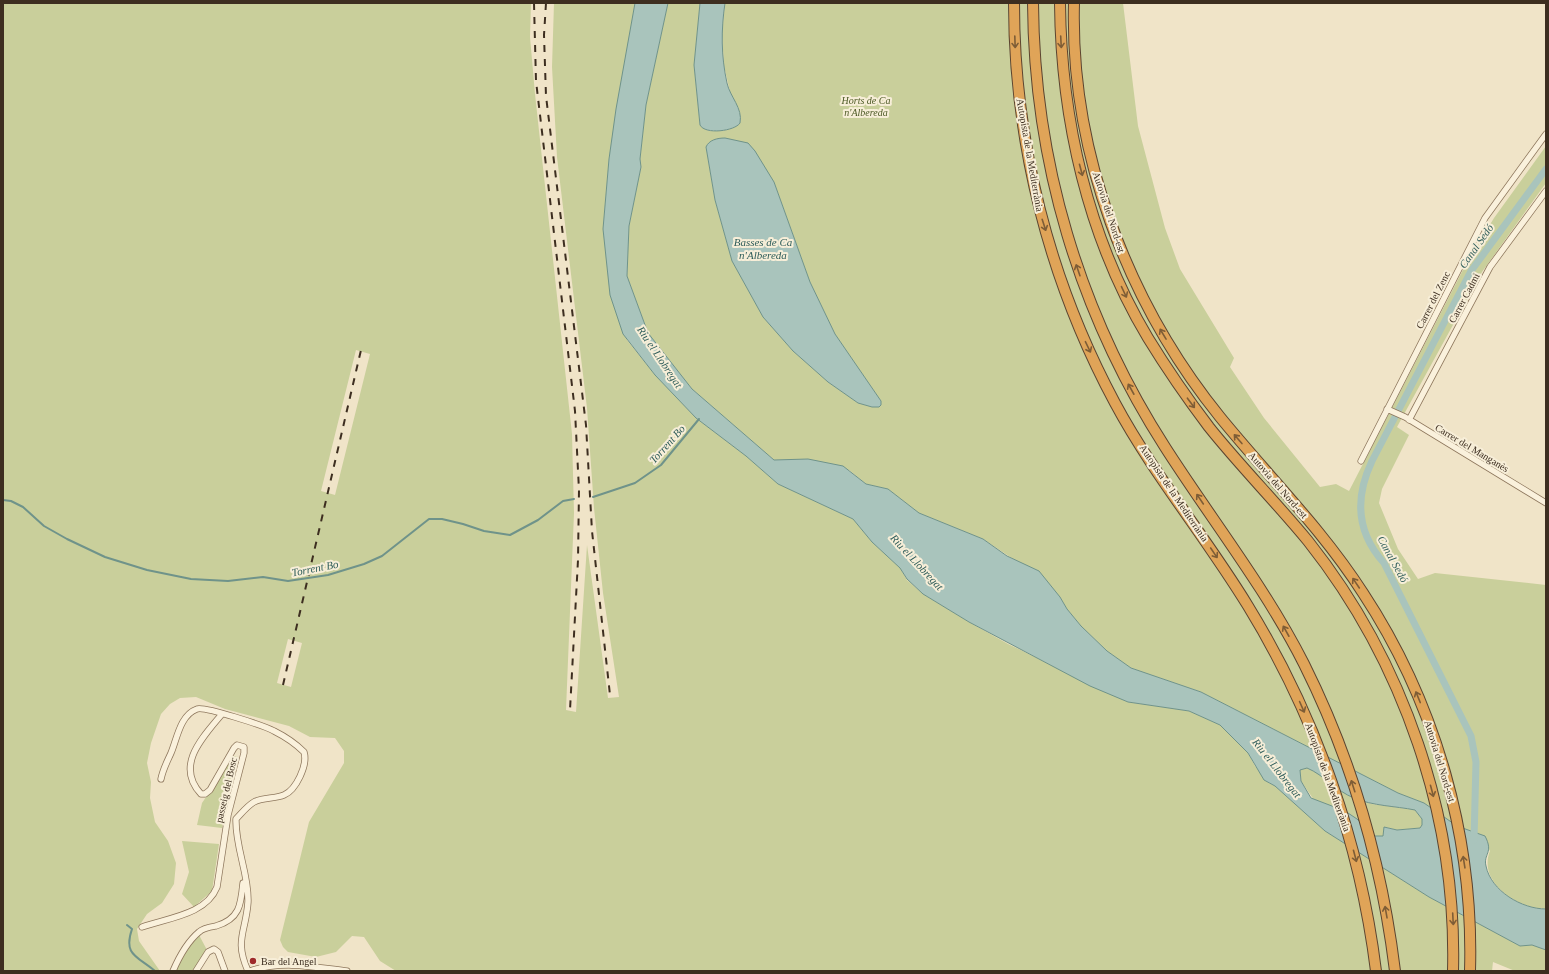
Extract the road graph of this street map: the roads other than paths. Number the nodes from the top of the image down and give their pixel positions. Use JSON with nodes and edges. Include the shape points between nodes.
{"nodes":[{"id":1,"x":1014,"y":3,"type":"edge"},
{"id":2,"x":1033,"y":3,"type":"edge"},
{"id":3,"x":1060,"y":3,"type":"edge"},
{"id":4,"x":1074,"y":3,"type":"edge"},
{"id":5,"x":1546,"y":134,"type":"edge"},
{"id":6,"x":1546,"y":191,"type":"edge"},
{"id":7,"x":1390,"y":411,"type":"junction"},
{"id":8,"x":1407,"y":419,"type":"junction"},
{"id":9,"x":1361,"y":461,"type":"dead end"},
{"id":10,"x":1546,"y":503,"type":"edge"},
{"id":11,"x":222,"y":714,"type":"junction"},
{"id":12,"x":161,"y":779,"type":"dead end"},
{"id":13,"x":228,"y":815,"type":"junction"},
{"id":14,"x":236,"y":819,"type":"junction"},
{"id":15,"x":244,"y":873,"type":"junction"},
{"id":16,"x":142,"y":927,"type":"dead end"},
{"id":17,"x":173,"y":971,"type":"edge"},
{"id":18,"x":196,"y":971,"type":"edge"},
{"id":19,"x":225,"y":971,"type":"edge"},
{"id":20,"x":249,"y":971,"type":"edge"},
{"id":21,"x":347,"y":971,"type":"edge"},
{"id":22,"x":1376,"y":971,"type":"edge"},
{"id":23,"x":1395,"y":971,"type":"edge"},
{"id":24,"x":1453,"y":971,"type":"edge"},
{"id":25,"x":1470,"y":971,"type":"edge"}],
"edges":[{"from":1,"to":22,"type":"highway","name":"Autopista de la Mediterrània","one_way":true,"via":[[1018,86],[1029,162],[1040,215],[1062,282],[1085,342],[1116,404],[1244,599],[1286,672],[1322,756],[1343,814],[1361,882]]},
{"from":23,"to":2,"type":"highway","name":"Autopista de la Mediterrània","one_way":true,"via":[[1384,898],[1362,811],[1330,723],[1304,666],[1273,608],[1148,419],[1117,363],[1091,304],[1061,216],[1048,158],[1036,76]]},
{"from":3,"to":24,"type":"highway","name":"Autovia del Nord-est","one_way":true,"via":[[1064,84],[1073,139],[1094,218],[1130,305],[1146,335],[1186,396],[1231,453],[1307,540],[1349,599],[1382,658],[1405,708],[1438,811],[1445,847],[1452,908]]},
{"from":25,"to":4,"type":"highway","name":"Autovia del Nord-est","one_way":true,"via":[[1470,916],[1451,794],[1442,760],[1408,673],[1364,594],[1329,545],[1198,389],[1147,306],[1110,220],[1091,153],[1077,72]]},
{"from":5,"to":7,"type":"street","name":"Carrer del Zenc","via":[[1485,218]]},
{"from":6,"to":8,"type":"street","name":"Carrer Cadmi","via":[[1490,267]]},
{"from":7,"to":8,"type":"street","name":"Carrer del Manganès"},
{"from":7,"to":9,"type":"street","name":"Carrer del Zenc"},
{"from":8,"to":10,"type":"street","name":"Carrer del Manganès"},
{"from":11,"to":12,"type":"street","via":[[200,708],[189,716],[176,736]]},
{"from":11,"to":13,"type":"street","name":"passeig del Bosc","via":[[194,750],[191,771],[196,789],[200,794],[205,794],[210,790],[234,748],[237,745],[244,747]]},
{"from":11,"to":14,"type":"street","via":[[276,732],[300,749],[305,757],[299,776],[288,793],[254,801]]},
{"from":13,"to":14,"type":"street"},
{"from":13,"to":16,"type":"street","name":"passeig del Bosc","via":[[214,896],[188,913]]},
{"from":14,"to":15,"type":"street","via":[[235,829]]},
{"from":15,"to":17,"type":"street","via":[[239,910],[223,924],[199,931]]},
{"from":15,"to":20,"type":"street","via":[[248,902],[240,949]]},
{"from":18,"to":19,"type":"street","via":[[208,952],[214,949],[218,952]]},
{"from":20,"to":21,"type":"street","via":[[284,965]]}]}
